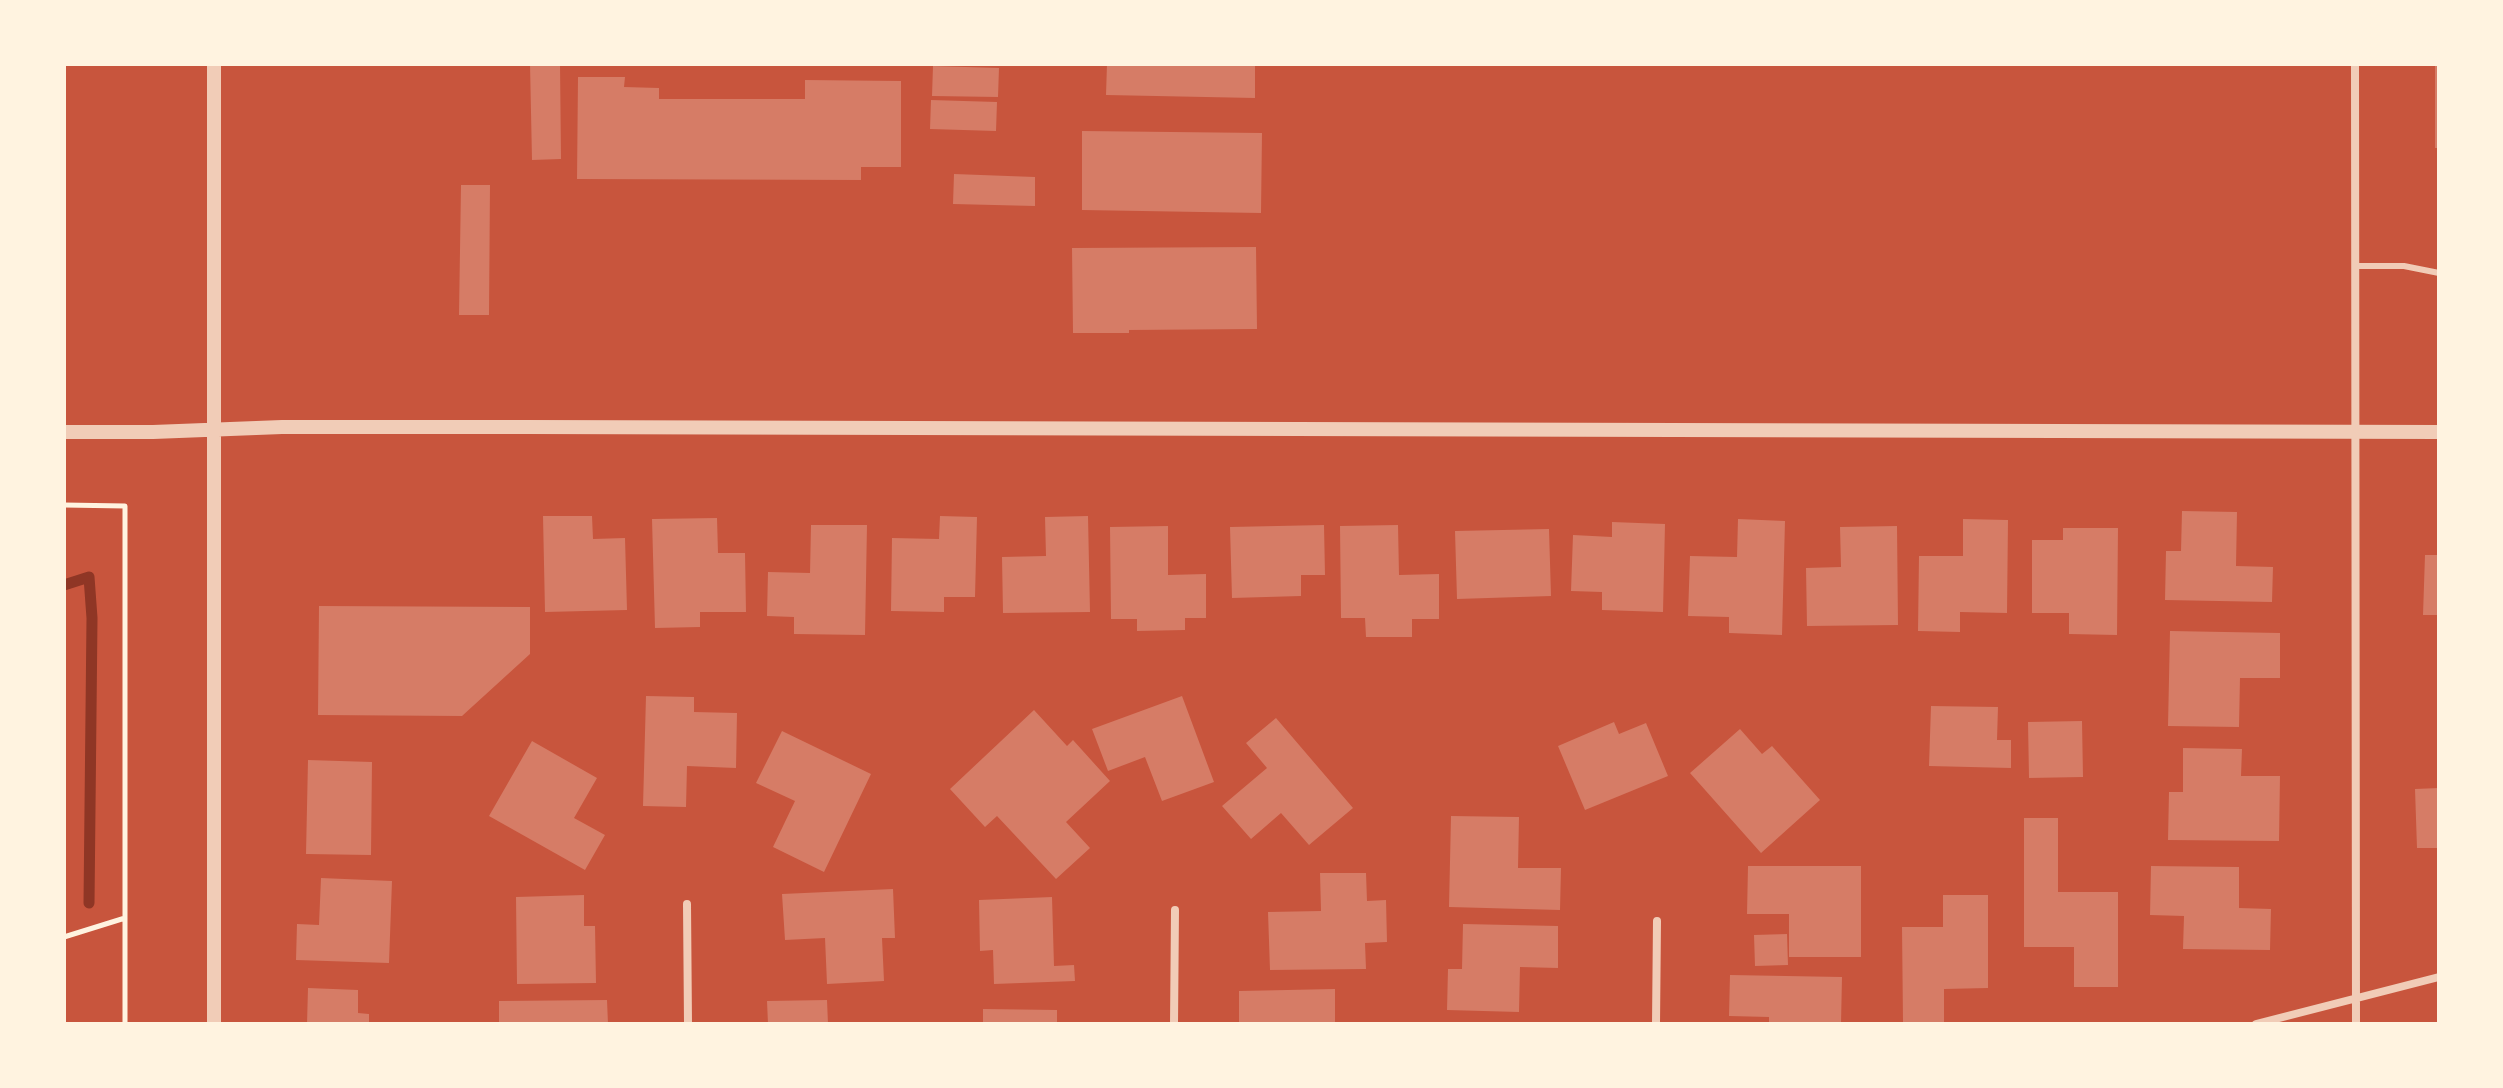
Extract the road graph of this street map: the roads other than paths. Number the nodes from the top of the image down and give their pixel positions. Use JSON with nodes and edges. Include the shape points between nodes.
{"nodes":[{"id":1,"x":214,"y":64,"type":"edge"},
{"id":2,"x":2355,"y":64,"type":"edge"},
{"id":3,"x":2355,"y":266,"type":"junction"},
{"id":4,"x":2439,"y":273,"type":"edge"},
{"id":5,"x":215,"y":429,"type":"junction"},
{"id":6,"x":64,"y":432,"type":"edge"},
{"id":7,"x":2356,"y":432,"type":"junction"},
{"id":8,"x":2439,"y":432,"type":"edge"},
{"id":9,"x":687,"y":904,"type":"dead end"},
{"id":10,"x":1175,"y":910,"type":"dead end"},
{"id":11,"x":1657,"y":921,"type":"dead end"},
{"id":12,"x":2439,"y":977,"type":"edge"},
{"id":13,"x":2356,"y":998,"type":"junction"},
{"id":14,"x":214,"y":1024,"type":"edge"},
{"id":15,"x":688,"y":1024,"type":"edge"},
{"id":16,"x":1174,"y":1024,"type":"edge"},
{"id":17,"x":1656,"y":1024,"type":"edge"},
{"id":18,"x":2256,"y":1024,"type":"edge"},
{"id":19,"x":2356,"y":1024,"type":"edge"}],
"edges":[{"from":1,"to":5,"type":"street"},
{"from":2,"to":3,"type":"street"},
{"from":3,"to":4,"type":"lane","via":[[2404,266]]},
{"from":3,"to":7,"type":"street"},
{"from":5,"to":6,"type":"street"},
{"from":5,"to":7,"type":"street"},
{"from":5,"to":14,"type":"street"},
{"from":7,"to":8,"type":"street"},
{"from":7,"to":13,"type":"street"},
{"from":9,"to":15,"type":"street"},
{"from":10,"to":16,"type":"street"},
{"from":11,"to":17,"type":"street"},
{"from":12,"to":13,"type":"street"},
{"from":13,"to":18,"type":"street"},
{"from":13,"to":19,"type":"street"}]}
